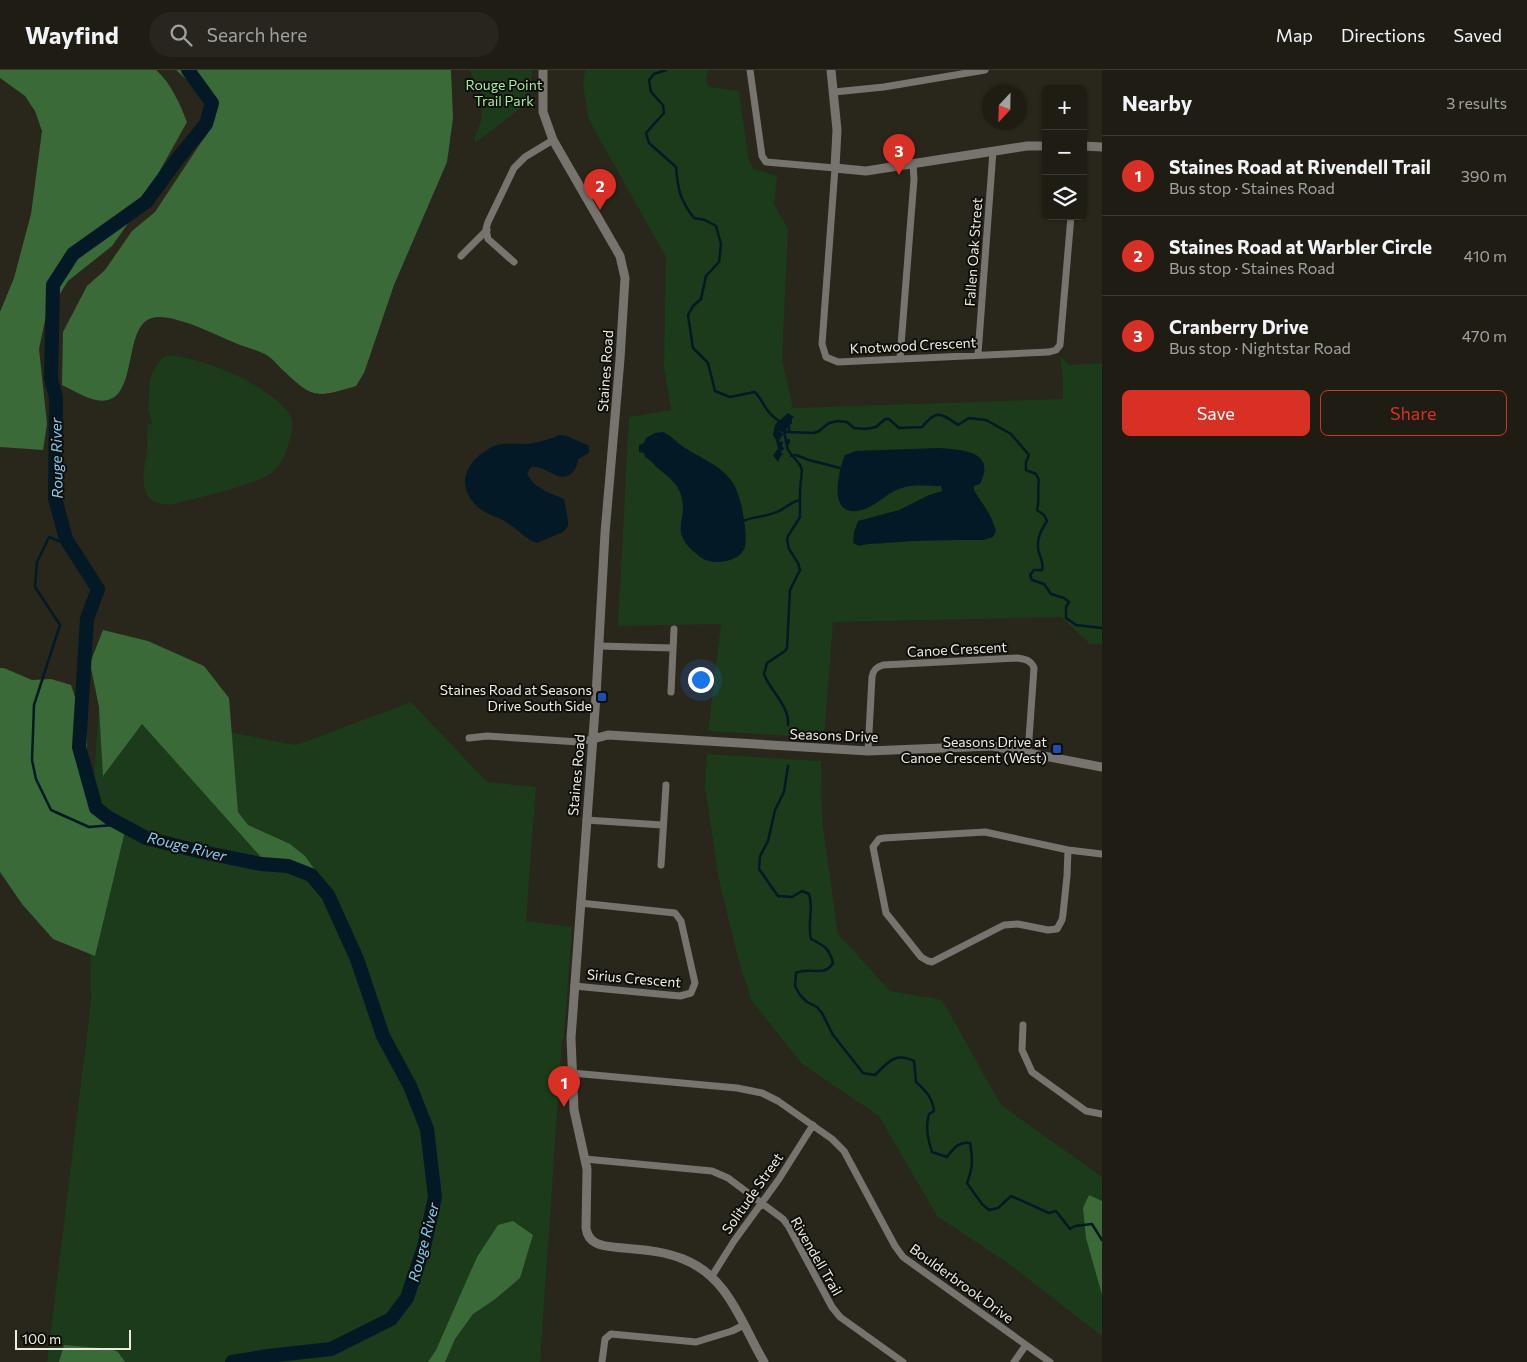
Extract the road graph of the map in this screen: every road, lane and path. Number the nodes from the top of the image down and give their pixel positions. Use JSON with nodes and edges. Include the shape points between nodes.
{"nodes":[{"id":1,"x":543,"y":70,"type":"edge"},
{"id":2,"x":750,"y":70,"type":"edge"},
{"id":3,"x":831,"y":70,"type":"edge"},
{"id":4,"x":985,"y":70,"type":"edge"},
{"id":5,"x":834,"y":92,"type":"junction"},
{"id":6,"x":553,"y":140,"type":"junction"},
{"id":7,"x":1042,"y":146,"type":"edge"},
{"id":8,"x":1087,"y":146,"type":"edge"},
{"id":9,"x":1102,"y":147,"type":"edge"},
{"id":10,"x":993,"y":151,"type":"junction"},
{"id":11,"x":913,"y":164,"type":"junction"},
{"id":12,"x":835,"y":168,"type":"junction"},
{"id":13,"x":1071,"y":220,"type":"edge"},
{"id":14,"x":487,"y":230,"type":"junction"},
{"id":15,"x":461,"y":256,"type":"dead end"},
{"id":16,"x":514,"y":262,"type":"dead end"},
{"id":17,"x":978,"y":354,"type":"junction"},
{"id":18,"x":900,"y":358,"type":"junction"},
{"id":19,"x":674,"y":629,"type":"dead end"},
{"id":20,"x":599,"y":646,"type":"junction"},
{"id":21,"x":673,"y":648,"type":"junction"},
{"id":22,"x":671,"y":692,"type":"dead end"},
{"id":23,"x":468,"y":738,"type":"dead end"},
{"id":24,"x":593,"y":739,"type":"junction"},
{"id":25,"x":868,"y":751,"type":"junction"},
{"id":26,"x":1028,"y":753,"type":"junction"},
{"id":27,"x":1102,"y":767,"type":"edge"},
{"id":28,"x":666,"y":784,"type":"dead end"},
{"id":29,"x":586,"y":820,"type":"junction"},
{"id":30,"x":662,"y":824,"type":"junction"},
{"id":31,"x":1068,"y":850,"type":"junction"},
{"id":32,"x":1102,"y":854,"type":"edge"},
{"id":33,"x":661,"y":865,"type":"dead end"},
{"id":34,"x":580,"y":903,"type":"junction"},
{"id":35,"x":574,"y":986,"type":"junction"},
{"id":36,"x":1023,"y":1025,"type":"dead end"},
{"id":37,"x":572,"y":1073,"type":"junction"},
{"id":38,"x":1102,"y":1114,"type":"edge"},
{"id":39,"x":812,"y":1125,"type":"junction"},
{"id":40,"x":585,"y":1159,"type":"junction"},
{"id":41,"x":761,"y":1203,"type":"junction"},
{"id":42,"x":712,"y":1276,"type":"junction"},
{"id":43,"x":744,"y":1325,"type":"junction"},
{"id":44,"x":1026,"y":1345,"type":"junction"},
{"id":45,"x":602,"y":1362,"type":"edge"},
{"id":46,"x":764,"y":1362,"type":"edge"},
{"id":47,"x":903,"y":1362,"type":"edge"},
{"id":48,"x":1014,"y":1362,"type":"edge"},
{"id":49,"x":1050,"y":1362,"type":"edge"}],
"edges":[{"from":1,"to":6,"type":"street","name":"Staines Road","via":[[543,112]]},
{"from":2,"to":12,"type":"street","via":[[762,156],[766,162]]},
{"from":3,"to":5,"type":"street"},
{"from":4,"to":5,"type":"street"},
{"from":5,"to":12,"type":"street"},
{"from":6,"to":14,"type":"street","via":[[525,157],[514,168]]},
{"from":6,"to":20,"type":"street","name":"Staines Road","via":[[620,256],[625,278]]},
{"from":7,"to":10,"type":"street"},
{"from":8,"to":9,"type":"street"},
{"from":10,"to":11,"type":"street"},
{"from":10,"to":17,"type":"street","name":"Fallen Oak Street"},
{"from":11,"to":12,"type":"street","via":[[866,171]]},
{"from":11,"to":18,"type":"street"},
{"from":12,"to":18,"type":"street","name":"Knotwood Crescent","via":[[822,344],[826,357],[838,362]]},
{"from":13,"to":17,"type":"street","name":"Knotwood Crescent","via":[[1060,344],[1056,350]]},
{"from":14,"to":15,"type":"street"},
{"from":14,"to":16,"type":"street","via":[[488,239]]},
{"from":17,"to":18,"type":"street","name":"Knotwood Crescent"},
{"from":19,"to":21,"type":"street"},
{"from":20,"to":21,"type":"street"},
{"from":20,"to":24,"type":"street","name":"Staines Road"},
{"from":21,"to":22,"type":"street"},
{"from":23,"to":24,"type":"street","via":[[487,736],[580,742]]},
{"from":24,"to":25,"type":"street","name":"Seasons Drive","via":[[608,735]]},
{"from":24,"to":29,"type":"street","name":"Staines Road"},
{"from":25,"to":26,"type":"street","name":"Seasons Drive","via":[[992,746]]},
{"from":25,"to":26,"type":"street","name":"Canoe Crescent","via":[[872,677],[878,666],[1017,658],[1027,659],[1034,668]]},
{"from":26,"to":27,"type":"street","name":"Seasons Drive"},
{"from":28,"to":30,"type":"street"},
{"from":29,"to":30,"type":"street"},
{"from":29,"to":34,"type":"street","name":"Staines Road"},
{"from":30,"to":33,"type":"street"},
{"from":31,"to":31,"type":"street","via":[[985,832],[884,838],[873,847],[886,914],[921,957],[932,962],[1004,926],[1018,924],[1056,929],[1063,914]]},
{"from":31,"to":32,"type":"street"},
{"from":34,"to":35,"type":"street","name":"Staines Road"},
{"from":34,"to":35,"type":"street","name":"Sirius Crescent","via":[[675,913],[681,921],[695,983],[691,992],[680,996]]},
{"from":35,"to":37,"type":"street","name":"Staines Road","via":[[570,1038]]},
{"from":36,"to":38,"type":"street","via":[[1022,1050],[1032,1072],[1086,1111]]},
{"from":37,"to":39,"type":"street","name":"Boulderbrook Drive","via":[[752,1090],[770,1096]]},
{"from":37,"to":40,"type":"street","name":"Staines Road","via":[[574,1110]]},
{"from":39,"to":41,"type":"street","name":"Solitude Street"},
{"from":39,"to":44,"type":"street","name":"Boulderbrook Drive","via":[[844,1151],[903,1257]]},
{"from":40,"to":41,"type":"street","name":"Rivendell Trail","via":[[712,1171],[728,1178]]},
{"from":40,"to":42,"type":"street","name":"Staines Road","via":[[586,1225],[592,1240],[603,1246],[674,1255]]},
{"from":41,"to":42,"type":"street","name":"Solitude Street"},
{"from":41,"to":47,"type":"street","name":"Rivendell Trail","via":[[789,1226],[836,1312]]},
{"from":42,"to":43,"type":"street","name":"Staines Road","via":[[724,1288]]},
{"from":43,"to":45,"type":"street","via":[[696,1342],[611,1334],[605,1339]]},
{"from":43,"to":46,"type":"street","name":"Staines Road"},
{"from":44,"to":48,"type":"street"},
{"from":44,"to":49,"type":"street","name":"Boulderbrook Drive"}]}
